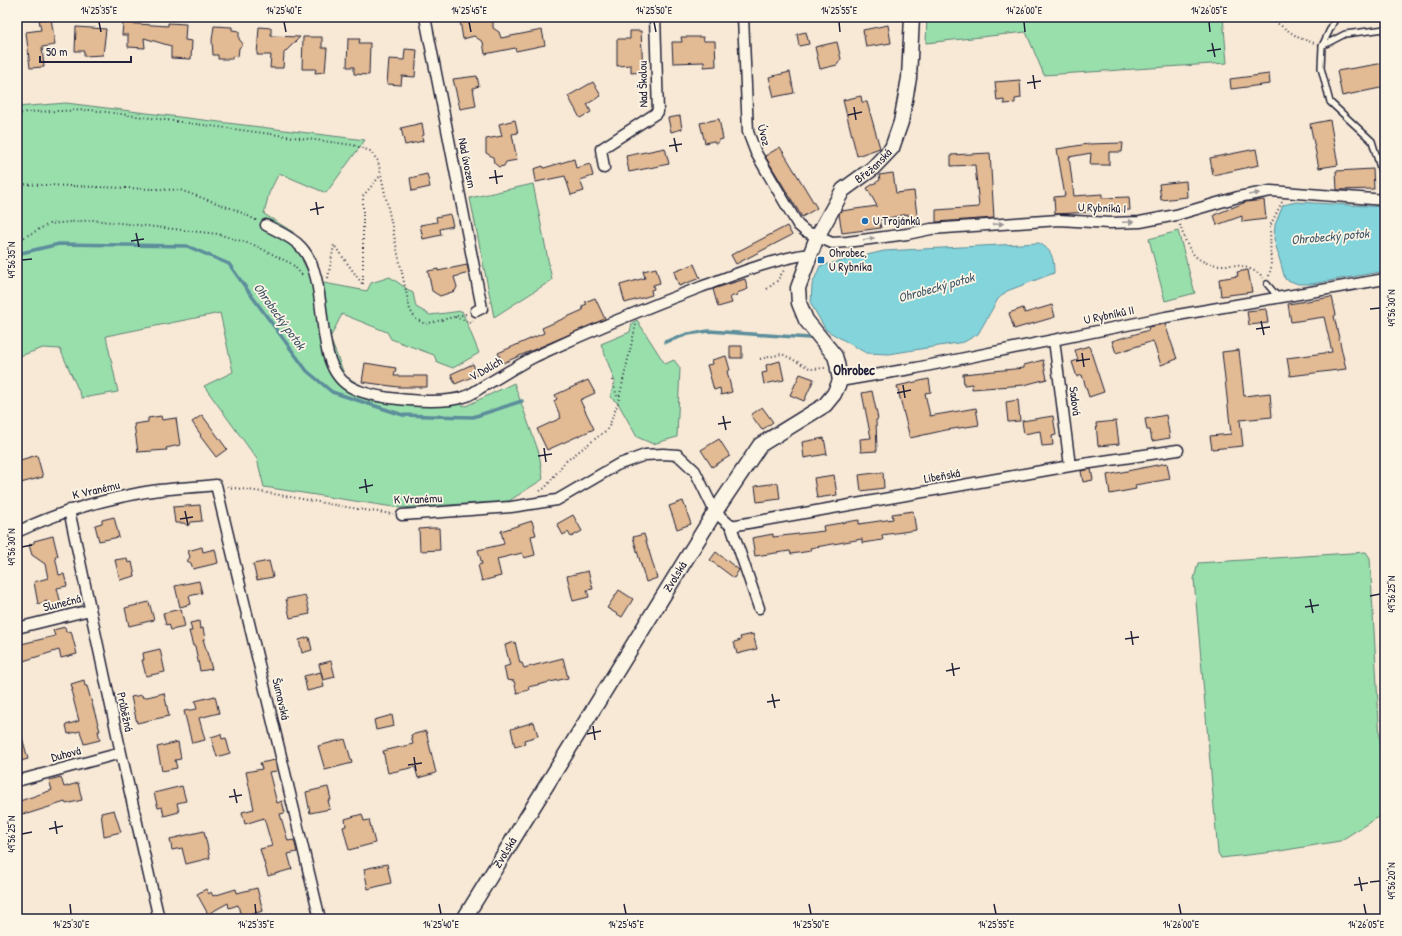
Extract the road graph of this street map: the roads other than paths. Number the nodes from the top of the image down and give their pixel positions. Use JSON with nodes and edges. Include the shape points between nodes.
{"nodes":[{"id":1,"x":425,"y":17,"type":"edge"},
{"id":2,"x":655,"y":17,"type":"edge"},
{"id":3,"x":743,"y":17,"type":"edge"},
{"id":4,"x":912,"y":17,"type":"edge"},
{"id":5,"x":1336,"y":17,"type":"edge"},
{"id":6,"x":1385,"y":29,"type":"edge"},
{"id":7,"x":1322,"y":46,"type":"junction"},
{"id":8,"x":604,"y":168,"type":"dead end"},
{"id":9,"x":1382,"y":174,"type":"dead end"},
{"id":10,"x":1385,"y":200,"type":"edge"},
{"id":11,"x":266,"y":225,"type":"road end"},
{"id":12,"x":817,"y":237,"type":"junction"},
{"id":13,"x":810,"y":254,"type":"junction"},
{"id":14,"x":1385,"y":279,"type":"edge"},
{"id":15,"x":1267,"y":284,"type":"road end"},
{"id":16,"x":1278,"y":297,"type":"junction"},
{"id":17,"x":476,"y":311,"type":"road end"},
{"id":18,"x":1054,"y":340,"type":"junction"},
{"id":19,"x":840,"y":381,"type":"junction"},
{"id":20,"x":1178,"y":450,"type":"dead end"},
{"id":21,"x":1070,"y":466,"type":"junction"},
{"id":22,"x":216,"y":485,"type":"joint"},
{"id":23,"x":69,"y":510,"type":"junction"},
{"id":24,"x":715,"y":512,"type":"junction"},
{"id":25,"x":402,"y":515,"type":"road end"},
{"id":26,"x":731,"y":526,"type":"junction"},
{"id":27,"x":17,"y":532,"type":"edge"},
{"id":28,"x":759,"y":608,"type":"dead end"},
{"id":29,"x":90,"y":610,"type":"junction"},
{"id":30,"x":17,"y":628,"type":"edge"},
{"id":31,"x":121,"y":753,"type":"junction"},
{"id":32,"x":17,"y":781,"type":"edge"},
{"id":33,"x":160,"y":919,"type":"edge"},
{"id":34,"x":320,"y":919,"type":"edge"},
{"id":35,"x":464,"y":919,"type":"edge"}],
"edges":[{"from":1,"to":17,"type":"street","name":"Nad úvozem","via":[[482,308]]},
{"from":2,"to":8,"type":"street","name":"Nad Školou","via":[[658,112],[601,149]]},
{"from":3,"to":12,"type":"street","name":"Úvoz","via":[[748,132],[756,153],[798,225]]},
{"from":4,"to":12,"type":"street","name":"Břežanská","via":[[909,78],[901,122],[892,148],[872,169],[843,190]]},
{"from":5,"to":7,"type":"lane"},
{"from":6,"to":7,"type":"lane","via":[[1345,34]]},
{"from":7,"to":9,"type":"lane","via":[[1321,68],[1330,102],[1372,141]]},
{"from":12,"to":10,"type":"street","name":"U Rybníků I","one_way":true,"via":[[832,242],[847,242],[931,228],[1059,220],[1140,222],[1271,191]]},
{"from":11,"to":13,"type":"street","name":"V Dolích","via":[[300,246],[308,257],[320,296],[328,353],[340,378],[350,386],[397,399],[441,401],[465,397],[534,357],[638,311],[730,276]]},
{"from":12,"to":13,"type":"street","name":"Břežanská"},
{"from":13,"to":19,"type":"street","via":[[798,288],[799,302],[806,320],[835,356]]},
{"from":14,"to":16,"type":"street","name":"U Rybníků II"},
{"from":15,"to":16,"type":"lane"},
{"from":16,"to":18,"type":"street","name":"U Rybníků II"},
{"from":18,"to":19,"type":"street","name":"U Rybníků II"},
{"from":18,"to":21,"type":"street","name":"Sadová"},
{"from":19,"to":24,"type":"street","name":"Zvolská","via":[[825,405],[760,445]]},
{"from":20,"to":21,"type":"street","name":"Libeňská"},
{"from":21,"to":26,"type":"street","name":"Libeňská"},
{"from":22,"to":23,"type":"street","name":"K Vranému","via":[[140,493]]},
{"from":22,"to":34,"type":"street","name":"Šumavská"},
{"from":23,"to":27,"type":"street","name":"K Vranému"},
{"from":23,"to":29,"type":"street","name":"Průběžná"},
{"from":24,"to":25,"type":"street","name":"K Vranému","via":[[695,471],[678,455],[663,454],[645,455],[616,465],[557,500]]},
{"from":24,"to":26,"type":"street"},
{"from":24,"to":35,"type":"street","name":"Zvolská"},
{"from":26,"to":28,"type":"street"},
{"from":29,"to":30,"type":"street","name":"Slunečná"},
{"from":29,"to":31,"type":"street","name":"Průběžná"},
{"from":31,"to":32,"type":"street","name":"Duhová"},
{"from":31,"to":33,"type":"street","name":"Průběžná"}]}
